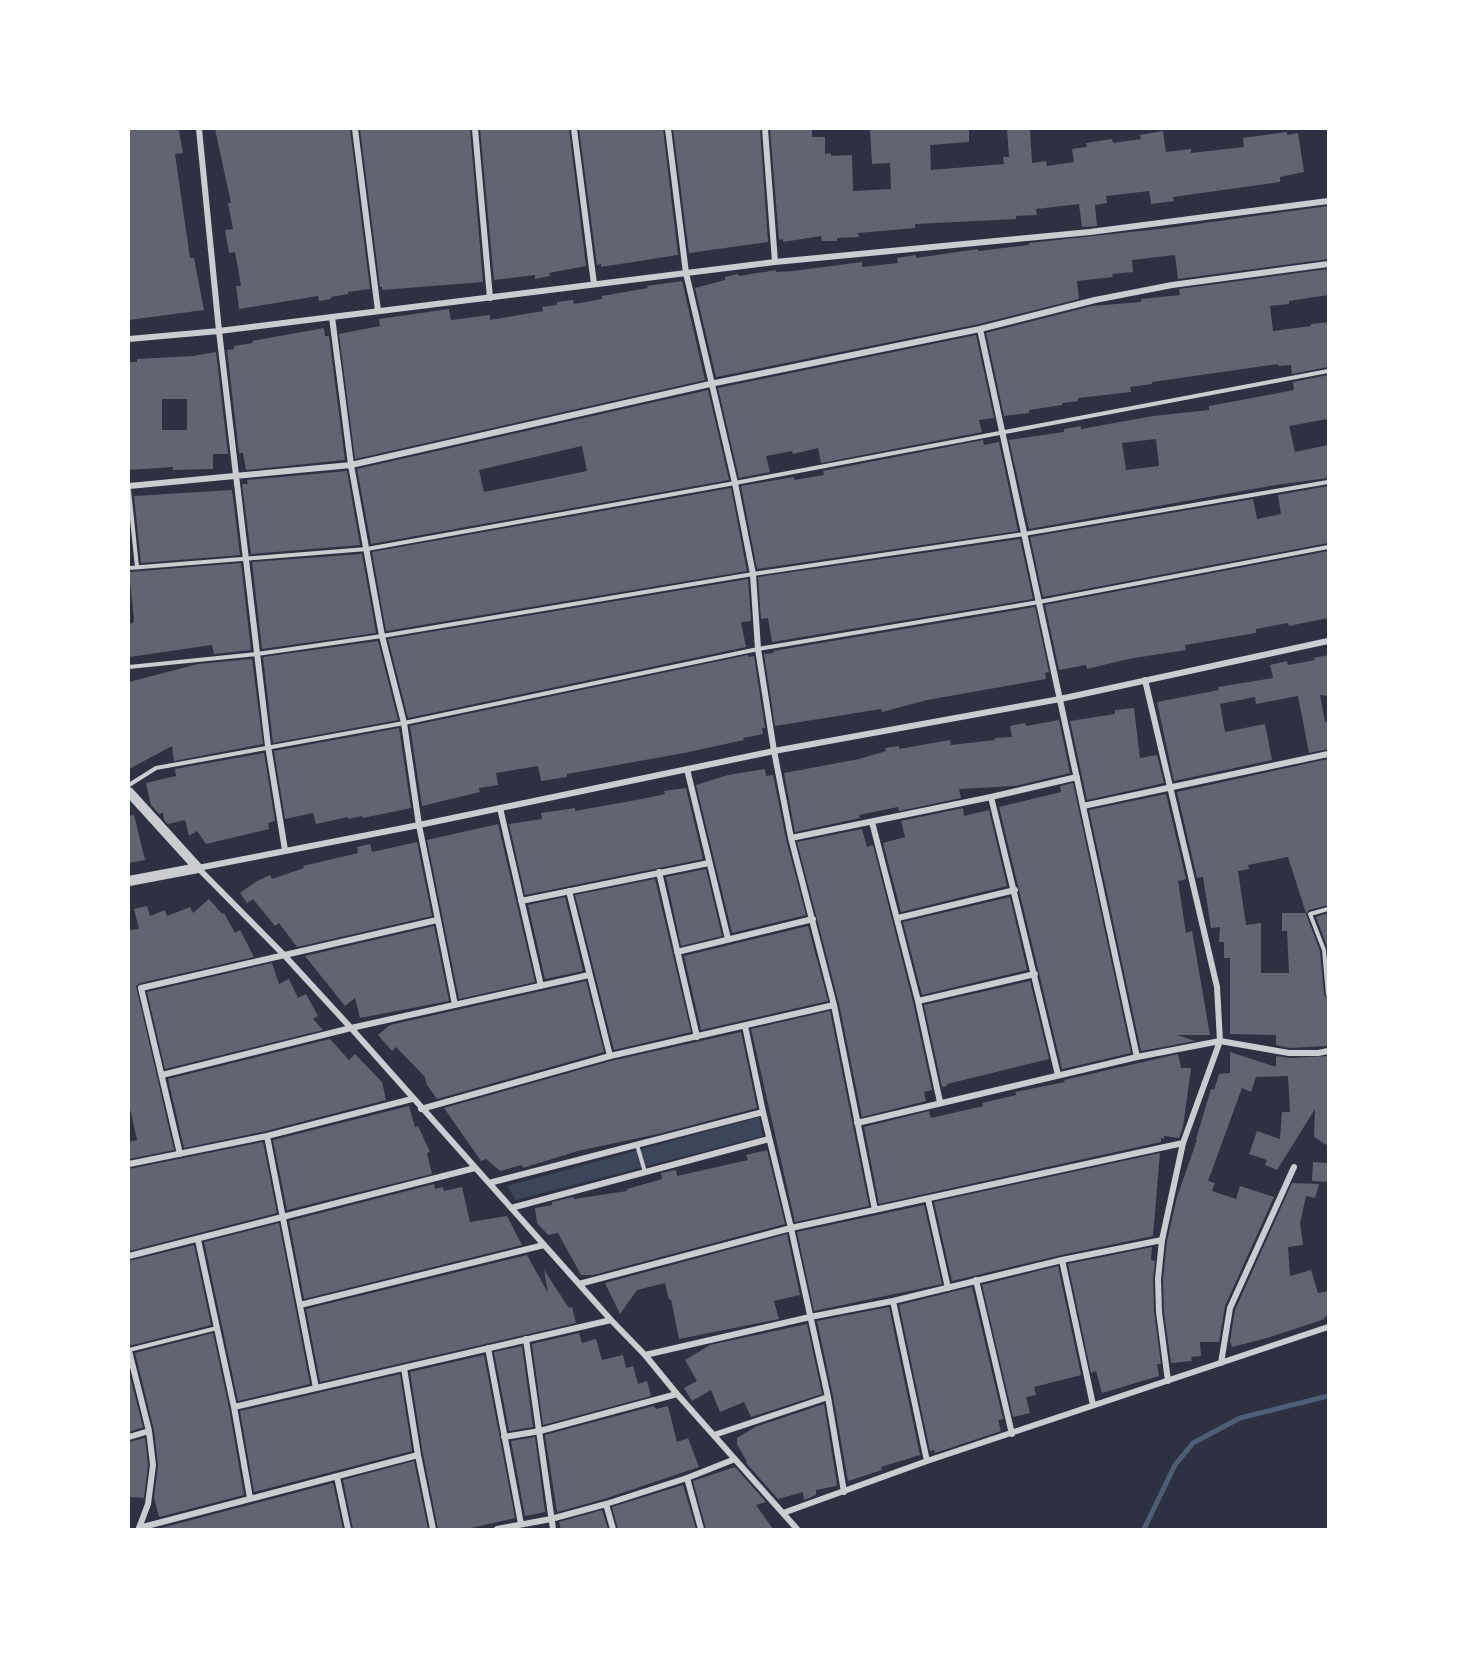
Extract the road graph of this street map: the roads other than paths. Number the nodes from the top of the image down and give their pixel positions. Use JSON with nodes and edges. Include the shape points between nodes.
{"nodes":[{"id":1,"x":198,"y":129,"type":"edge"},
{"id":2,"x":355,"y":129,"type":"edge"},
{"id":3,"x":474,"y":129,"type":"edge"},
{"id":4,"x":574,"y":129,"type":"edge"},
{"id":5,"x":668,"y":129,"type":"edge"},
{"id":6,"x":765,"y":129,"type":"edge"},
{"id":7,"x":1328,"y":201,"type":"edge"},
{"id":8,"x":775,"y":262,"type":"junction"},
{"id":9,"x":1328,"y":264,"type":"edge"},
{"id":10,"x":686,"y":273,"type":"junction"},
{"id":11,"x":594,"y":284,"type":"junction"},
{"id":12,"x":490,"y":298,"type":"junction"},
{"id":13,"x":378,"y":311,"type":"junction"},
{"id":14,"x":332,"y":317,"type":"junction"},
{"id":15,"x":980,"y":330,"type":"junction"},
{"id":16,"x":219,"y":331,"type":"junction"},
{"id":17,"x":129,"y":339,"type":"edge"},
{"id":18,"x":1328,"y":371,"type":"edge"},
{"id":19,"x":710,"y":384,"type":"junction"},
{"id":20,"x":1002,"y":432,"type":"junction"},
{"id":21,"x":351,"y":465,"type":"junction"},
{"id":22,"x":236,"y":476,"type":"junction"},
{"id":23,"x":1328,"y":482,"type":"edge"},
{"id":24,"x":735,"y":483,"type":"junction"},
{"id":25,"x":129,"y":488,"type":"edge"},
{"id":26,"x":1024,"y":534,"type":"junction"},
{"id":27,"x":1328,"y":547,"type":"edge"},
{"id":28,"x":367,"y":549,"type":"junction"},
{"id":29,"x":246,"y":559,"type":"junction"},
{"id":30,"x":137,"y":567,"type":"junction"},
{"id":31,"x":129,"y":568,"type":"edge"},
{"id":32,"x":753,"y":574,"type":"junction"},
{"id":33,"x":1039,"y":603,"type":"junction"},
{"id":34,"x":382,"y":636,"type":"junction"},
{"id":35,"x":1328,"y":641,"type":"edge"},
{"id":36,"x":759,"y":649,"type":"junction"},
{"id":37,"x":257,"y":654,"type":"junction"},
{"id":38,"x":129,"y":668,"type":"edge"},
{"id":39,"x":1146,"y":680,"type":"junction"},
{"id":40,"x":1060,"y":699,"type":"junction"},
{"id":41,"x":404,"y":723,"type":"junction"},
{"id":42,"x":268,"y":746,"type":"junction"},
{"id":43,"x":774,"y":751,"type":"junction"},
{"id":44,"x":1328,"y":754,"type":"edge"},
{"id":45,"x":687,"y":769,"type":"junction"},
{"id":46,"x":1077,"y":777,"type":"junction"},
{"id":47,"x":129,"y":784,"type":"edge"},
{"id":48,"x":1169,"y":788,"type":"junction"},
{"id":49,"x":129,"y":792,"type":"edge"},
{"id":50,"x":991,"y":798,"type":"junction"},
{"id":51,"x":1083,"y":806,"type":"junction"},
{"id":52,"x":500,"y":808,"type":"junction"},
{"id":53,"x":872,"y":822,"type":"junction"},
{"id":54,"x":419,"y":825,"type":"junction"},
{"id":55,"x":791,"y":838,"type":"junction"},
{"id":56,"x":285,"y":850,"type":"junction"},
{"id":57,"x":709,"y":863,"type":"junction"},
{"id":58,"x":198,"y":867,"type":"junction"},
{"id":59,"x":659,"y":872,"type":"junction"},
{"id":60,"x":129,"y":880,"type":"edge"},
{"id":61,"x":1015,"y":890,"type":"junction"},
{"id":62,"x":569,"y":891,"type":"junction"},
{"id":63,"x":521,"y":901,"type":"junction"},
{"id":64,"x":1328,"y":909,"type":"edge"},
{"id":65,"x":898,"y":918,"type":"junction"},
{"id":66,"x":813,"y":919,"type":"junction"},
{"id":67,"x":437,"y":920,"type":"junction"},
{"id":68,"x":728,"y":939,"type":"junction"},
{"id":69,"x":677,"y":952,"type":"junction"},
{"id":70,"x":284,"y":955,"type":"junction"},
{"id":71,"x":1035,"y":974,"type":"junction"},
{"id":72,"x":589,"y":975,"type":"junction"},
{"id":73,"x":541,"y":986,"type":"junction"},
{"id":74,"x":1328,"y":995,"type":"edge"},
{"id":75,"x":918,"y":1001,"type":"junction"},
{"id":76,"x":455,"y":1005,"type":"junction"},
{"id":77,"x":834,"y":1005,"type":"junction"},
{"id":78,"x":745,"y":1026,"type":"junction"},
{"id":79,"x":351,"y":1028,"type":"junction"},
{"id":80,"x":697,"y":1037,"type":"junction"},
{"id":81,"x":1220,"y":1041,"type":"junction"},
{"id":82,"x":1328,"y":1051,"type":"edge"},
{"id":83,"x":610,"y":1056,"type":"junction"},
{"id":84,"x":1137,"y":1057,"type":"junction"},
{"id":85,"x":162,"y":1075,"type":"junction"},
{"id":86,"x":1058,"y":1075,"type":"junction"},
{"id":87,"x":412,"y":1099,"type":"junction"},
{"id":88,"x":940,"y":1102,"type":"junction"},
{"id":89,"x":421,"y":1109,"type":"junction"},
{"id":90,"x":763,"y":1112,"type":"junction"},
{"id":91,"x":857,"y":1123,"type":"junction"},
{"id":92,"x":267,"y":1136,"type":"junction"},
{"id":93,"x":769,"y":1139,"type":"junction"},
{"id":94,"x":1183,"y":1143,"type":"junction"},
{"id":95,"x":638,"y":1145,"type":"junction"},
{"id":96,"x":180,"y":1154,"type":"junction"},
{"id":97,"x":129,"y":1164,"type":"edge"},
{"id":98,"x":1294,"y":1167,"type":"dead end"},
{"id":99,"x":475,"y":1168,"type":"junction"},
{"id":100,"x":645,"y":1172,"type":"junction"},
{"id":101,"x":489,"y":1183,"type":"junction"},
{"id":102,"x":928,"y":1199,"type":"junction"},
{"id":103,"x":511,"y":1208,"type":"junction"},
{"id":104,"x":875,"y":1210,"type":"junction"},
{"id":105,"x":282,"y":1218,"type":"junction"},
{"id":106,"x":791,"y":1228,"type":"junction"},
{"id":107,"x":198,"y":1240,"type":"junction"},
{"id":108,"x":1162,"y":1240,"type":"junction"},
{"id":109,"x":544,"y":1245,"type":"junction"},
{"id":110,"x":129,"y":1256,"type":"edge"},
{"id":111,"x":1062,"y":1260,"type":"junction"},
{"id":112,"x":976,"y":1280,"type":"junction"},
{"id":113,"x":579,"y":1284,"type":"junction"},
{"id":114,"x":948,"y":1288,"type":"junction"},
{"id":115,"x":893,"y":1301,"type":"junction"},
{"id":116,"x":300,"y":1305,"type":"junction"},
{"id":117,"x":810,"y":1317,"type":"junction"},
{"id":118,"x":611,"y":1320,"type":"junction"},
{"id":119,"x":1328,"y":1327,"type":"edge"},
{"id":120,"x":217,"y":1328,"type":"junction"},
{"id":121,"x":526,"y":1339,"type":"junction"},
{"id":122,"x":488,"y":1348,"type":"junction"},
{"id":123,"x":129,"y":1350,"type":"edge"},
{"id":124,"x":645,"y":1355,"type":"junction"},
{"id":125,"x":1221,"y":1363,"type":"junction"},
{"id":126,"x":404,"y":1368,"type":"junction"},
{"id":127,"x":1168,"y":1381,"type":"junction"},
{"id":128,"x":316,"y":1388,"type":"junction"},
{"id":129,"x":677,"y":1394,"type":"junction"},
{"id":130,"x":828,"y":1397,"type":"junction"},
{"id":131,"x":1093,"y":1405,"type":"junction"},
{"id":132,"x":234,"y":1407,"type":"junction"},
{"id":133,"x":149,"y":1431,"type":"junction"},
{"id":134,"x":540,"y":1431,"type":"junction"},
{"id":135,"x":1012,"y":1434,"type":"junction"},
{"id":136,"x":714,"y":1435,"type":"junction"},
{"id":137,"x":129,"y":1437,"type":"edge"},
{"id":138,"x":504,"y":1437,"type":"junction"},
{"id":139,"x":418,"y":1455,"type":"junction"},
{"id":140,"x":735,"y":1459,"type":"junction"},
{"id":141,"x":927,"y":1461,"type":"junction"},
{"id":142,"x":337,"y":1477,"type":"junction"},
{"id":143,"x":687,"y":1478,"type":"junction"},
{"id":144,"x":844,"y":1492,"type":"junction"},
{"id":145,"x":250,"y":1498,"type":"junction"},
{"id":146,"x":606,"y":1504,"type":"junction"},
{"id":147,"x":783,"y":1513,"type":"junction"},
{"id":148,"x":551,"y":1519,"type":"junction"},
{"id":149,"x":521,"y":1524,"type":"junction"},
{"id":150,"x":139,"y":1528,"type":"edge"},
{"id":151,"x":348,"y":1529,"type":"edge"},
{"id":152,"x":433,"y":1529,"type":"edge"},
{"id":153,"x":497,"y":1529,"type":"edge"},
{"id":154,"x":553,"y":1529,"type":"edge"},
{"id":155,"x":613,"y":1529,"type":"edge"},
{"id":156,"x":701,"y":1529,"type":"edge"},
{"id":157,"x":797,"y":1529,"type":"edge"}],
"edges":[{"from":1,"to":16,"type":"street"},
{"from":2,"to":13,"type":"street"},
{"from":3,"to":12,"type":"street"},
{"from":4,"to":11,"type":"street"},
{"from":5,"to":10,"type":"street"},
{"from":6,"to":8,"type":"street"},
{"from":7,"to":8,"type":"street","via":[[1090,232]]},
{"from":8,"to":10,"type":"street"},
{"from":9,"to":15,"type":"street","via":[[1172,285]]},
{"from":10,"to":11,"type":"street"},
{"from":10,"to":19,"type":"street"},
{"from":11,"to":12,"type":"street"},
{"from":12,"to":13,"type":"street"},
{"from":13,"to":14,"type":"street"},
{"from":14,"to":16,"type":"street"},
{"from":14,"to":21,"type":"street"},
{"from":15,"to":19,"type":"street"},
{"from":15,"to":20,"type":"street"},
{"from":16,"to":17,"type":"street"},
{"from":16,"to":22,"type":"street"},
{"from":18,"to":20,"type":"lane"},
{"from":19,"to":21,"type":"street"},
{"from":19,"to":24,"type":"street"},
{"from":20,"to":24,"type":"lane"},
{"from":20,"to":26,"type":"street"},
{"from":21,"to":22,"type":"street"},
{"from":21,"to":28,"type":"street"},
{"from":22,"to":25,"type":"street"},
{"from":22,"to":29,"type":"street"},
{"from":23,"to":26,"type":"lane"},
{"from":24,"to":28,"type":"lane"},
{"from":24,"to":32,"type":"street"},
{"from":25,"to":30,"type":"lane"},
{"from":26,"to":32,"type":"lane"},
{"from":26,"to":33,"type":"street"},
{"from":27,"to":33,"type":"lane"},
{"from":28,"to":29,"type":"lane"},
{"from":28,"to":34,"type":"street"},
{"from":29,"to":30,"type":"lane"},
{"from":29,"to":37,"type":"street"},
{"from":30,"to":31,"type":"lane"},
{"from":32,"to":34,"type":"lane"},
{"from":32,"to":36,"type":"street"},
{"from":33,"to":36,"type":"lane"},
{"from":33,"to":40,"type":"street"},
{"from":34,"to":37,"type":"lane"},
{"from":34,"to":41,"type":"street"},
{"from":35,"to":39,"type":"street"},
{"from":36,"to":41,"type":"lane"},
{"from":36,"to":43,"type":"street"},
{"from":37,"to":38,"type":"lane"},
{"from":37,"to":42,"type":"street"},
{"from":39,"to":40,"type":"street"},
{"from":39,"to":48,"type":"street"},
{"from":40,"to":43,"type":"street"},
{"from":40,"to":46,"type":"street"},
{"from":41,"to":42,"type":"lane"},
{"from":41,"to":54,"type":"street"},
{"from":42,"to":47,"type":"lane","via":[[156,768]]},
{"from":42,"to":56,"type":"street"},
{"from":43,"to":45,"type":"street"},
{"from":43,"to":55,"type":"street"},
{"from":44,"to":48,"type":"street"},
{"from":45,"to":52,"type":"street"},
{"from":45,"to":57,"type":"street"},
{"from":46,"to":50,"type":"street"},
{"from":46,"to":51,"type":"street"},
{"from":48,"to":51,"type":"street"},
{"from":48,"to":81,"type":"street","via":[[1217,987]]},
{"from":49,"to":58,"type":"street"},
{"from":50,"to":53,"type":"street"},
{"from":50,"to":61,"type":"street"},
{"from":51,"to":84,"type":"street"},
{"from":52,"to":54,"type":"street"},
{"from":52,"to":63,"type":"street"},
{"from":53,"to":55,"type":"street"},
{"from":53,"to":65,"type":"street"},
{"from":54,"to":56,"type":"street"},
{"from":54,"to":67,"type":"street"},
{"from":55,"to":66,"type":"street"},
{"from":56,"to":58,"type":"street"},
{"from":57,"to":59,"type":"street"},
{"from":57,"to":68,"type":"street"},
{"from":58,"to":60,"type":"street"},
{"from":58,"to":70,"type":"street"},
{"from":59,"to":62,"type":"street"},
{"from":59,"to":69,"type":"street"},
{"from":61,"to":65,"type":"street"},
{"from":61,"to":71,"type":"street"},
{"from":62,"to":63,"type":"street"},
{"from":62,"to":72,"type":"street"},
{"from":63,"to":73,"type":"street"},
{"from":64,"to":74,"type":"lane","via":[[1311,914],[1324,950]]},
{"from":65,"to":75,"type":"street"},
{"from":66,"to":68,"type":"street"},
{"from":66,"to":77,"type":"street"},
{"from":67,"to":70,"type":"street"},
{"from":67,"to":76,"type":"street"},
{"from":68,"to":69,"type":"street"},
{"from":69,"to":80,"type":"street"},
{"from":70,"to":79,"type":"street"},
{"from":70,"to":85,"type":"street","via":[[141,988]]},
{"from":71,"to":75,"type":"street"},
{"from":71,"to":86,"type":"street"},
{"from":72,"to":73,"type":"street"},
{"from":72,"to":83,"type":"street"},
{"from":73,"to":76,"type":"street"},
{"from":75,"to":88,"type":"street"},
{"from":76,"to":79,"type":"street"},
{"from":77,"to":78,"type":"street"},
{"from":77,"to":91,"type":"street"},
{"from":78,"to":80,"type":"street"},
{"from":78,"to":90,"type":"street"},
{"from":79,"to":85,"type":"street"},
{"from":79,"to":87,"type":"street"},
{"from":80,"to":83,"type":"street"},
{"from":81,"to":82,"type":"street","via":[[1289,1053]]},
{"from":81,"to":84,"type":"street"},
{"from":81,"to":94,"type":"street"},
{"from":83,"to":89,"type":"street"},
{"from":84,"to":86,"type":"street"},
{"from":85,"to":96,"type":"street"},
{"from":86,"to":88,"type":"street"},
{"from":87,"to":89,"type":"street"},
{"from":87,"to":92,"type":"street"},
{"from":88,"to":91,"type":"street"},
{"from":89,"to":99,"type":"street"},
{"from":90,"to":93,"type":"street"},
{"from":90,"to":95,"type":"street"},
{"from":91,"to":104,"type":"street"},
{"from":92,"to":96,"type":"street"},
{"from":92,"to":105,"type":"street"},
{"from":93,"to":100,"type":"street"},
{"from":93,"to":106,"type":"street"},
{"from":94,"to":102,"type":"street"},
{"from":94,"to":108,"type":"street"},
{"from":95,"to":100,"type":"lane"},
{"from":95,"to":101,"type":"street"},
{"from":96,"to":97,"type":"street"},
{"from":98,"to":125,"type":"street","via":[[1230,1308]]},
{"from":99,"to":101,"type":"street"},
{"from":99,"to":105,"type":"street"},
{"from":100,"to":103,"type":"street"},
{"from":101,"to":103,"type":"street"},
{"from":102,"to":104,"type":"street"},
{"from":102,"to":114,"type":"street"},
{"from":103,"to":109,"type":"street"},
{"from":104,"to":106,"type":"street"},
{"from":105,"to":107,"type":"street"},
{"from":105,"to":116,"type":"street"},
{"from":106,"to":113,"type":"street"},
{"from":106,"to":117,"type":"street"},
{"from":107,"to":110,"type":"street"},
{"from":107,"to":120,"type":"street"},
{"from":108,"to":111,"type":"street"},
{"from":108,"to":127,"type":"street","via":[[1158,1312]]},
{"from":109,"to":113,"type":"street"},
{"from":109,"to":116,"type":"street"},
{"from":111,"to":112,"type":"street"},
{"from":111,"to":131,"type":"street"},
{"from":112,"to":114,"type":"street"},
{"from":112,"to":135,"type":"street"},
{"from":113,"to":118,"type":"street"},
{"from":114,"to":115,"type":"street"},
{"from":115,"to":117,"type":"street"},
{"from":115,"to":141,"type":"street"},
{"from":116,"to":128,"type":"street"},
{"from":117,"to":124,"type":"street"},
{"from":117,"to":130,"type":"street"},
{"from":118,"to":121,"type":"street"},
{"from":118,"to":124,"type":"street"},
{"from":119,"to":125,"type":"street"},
{"from":120,"to":123,"type":"lane"},
{"from":120,"to":132,"type":"street"},
{"from":121,"to":122,"type":"street"},
{"from":121,"to":134,"type":"street"},
{"from":122,"to":126,"type":"street"},
{"from":122,"to":138,"type":"street"},
{"from":123,"to":133,"type":"street"},
{"from":124,"to":129,"type":"street"},
{"from":125,"to":127,"type":"street"},
{"from":126,"to":128,"type":"street"},
{"from":126,"to":139,"type":"street"},
{"from":127,"to":131,"type":"street"},
{"from":128,"to":132,"type":"street"},
{"from":129,"to":134,"type":"street"},
{"from":129,"to":136,"type":"street"},
{"from":130,"to":136,"type":"street"},
{"from":130,"to":144,"type":"street"},
{"from":131,"to":135,"type":"street"},
{"from":132,"to":145,"type":"street"},
{"from":133,"to":137,"type":"street"},
{"from":133,"to":150,"type":"street","via":[[153,1465],[148,1504]]},
{"from":134,"to":138,"type":"street"},
{"from":134,"to":148,"type":"street"},
{"from":135,"to":141,"type":"street"},
{"from":136,"to":140,"type":"street"},
{"from":138,"to":149,"type":"street"},
{"from":139,"to":142,"type":"street"},
{"from":139,"to":152,"type":"street"},
{"from":140,"to":143,"type":"street"},
{"from":140,"to":147,"type":"street"},
{"from":141,"to":144,"type":"street"},
{"from":142,"to":145,"type":"street"},
{"from":142,"to":151,"type":"street"},
{"from":143,"to":146,"type":"street"},
{"from":143,"to":156,"type":"street"},
{"from":144,"to":147,"type":"street"},
{"from":145,"to":150,"type":"street"},
{"from":146,"to":148,"type":"street"},
{"from":146,"to":155,"type":"street"},
{"from":147,"to":157,"type":"street"},
{"from":148,"to":149,"type":"street"},
{"from":148,"to":154,"type":"street"},
{"from":149,"to":153,"type":"street"}]}
